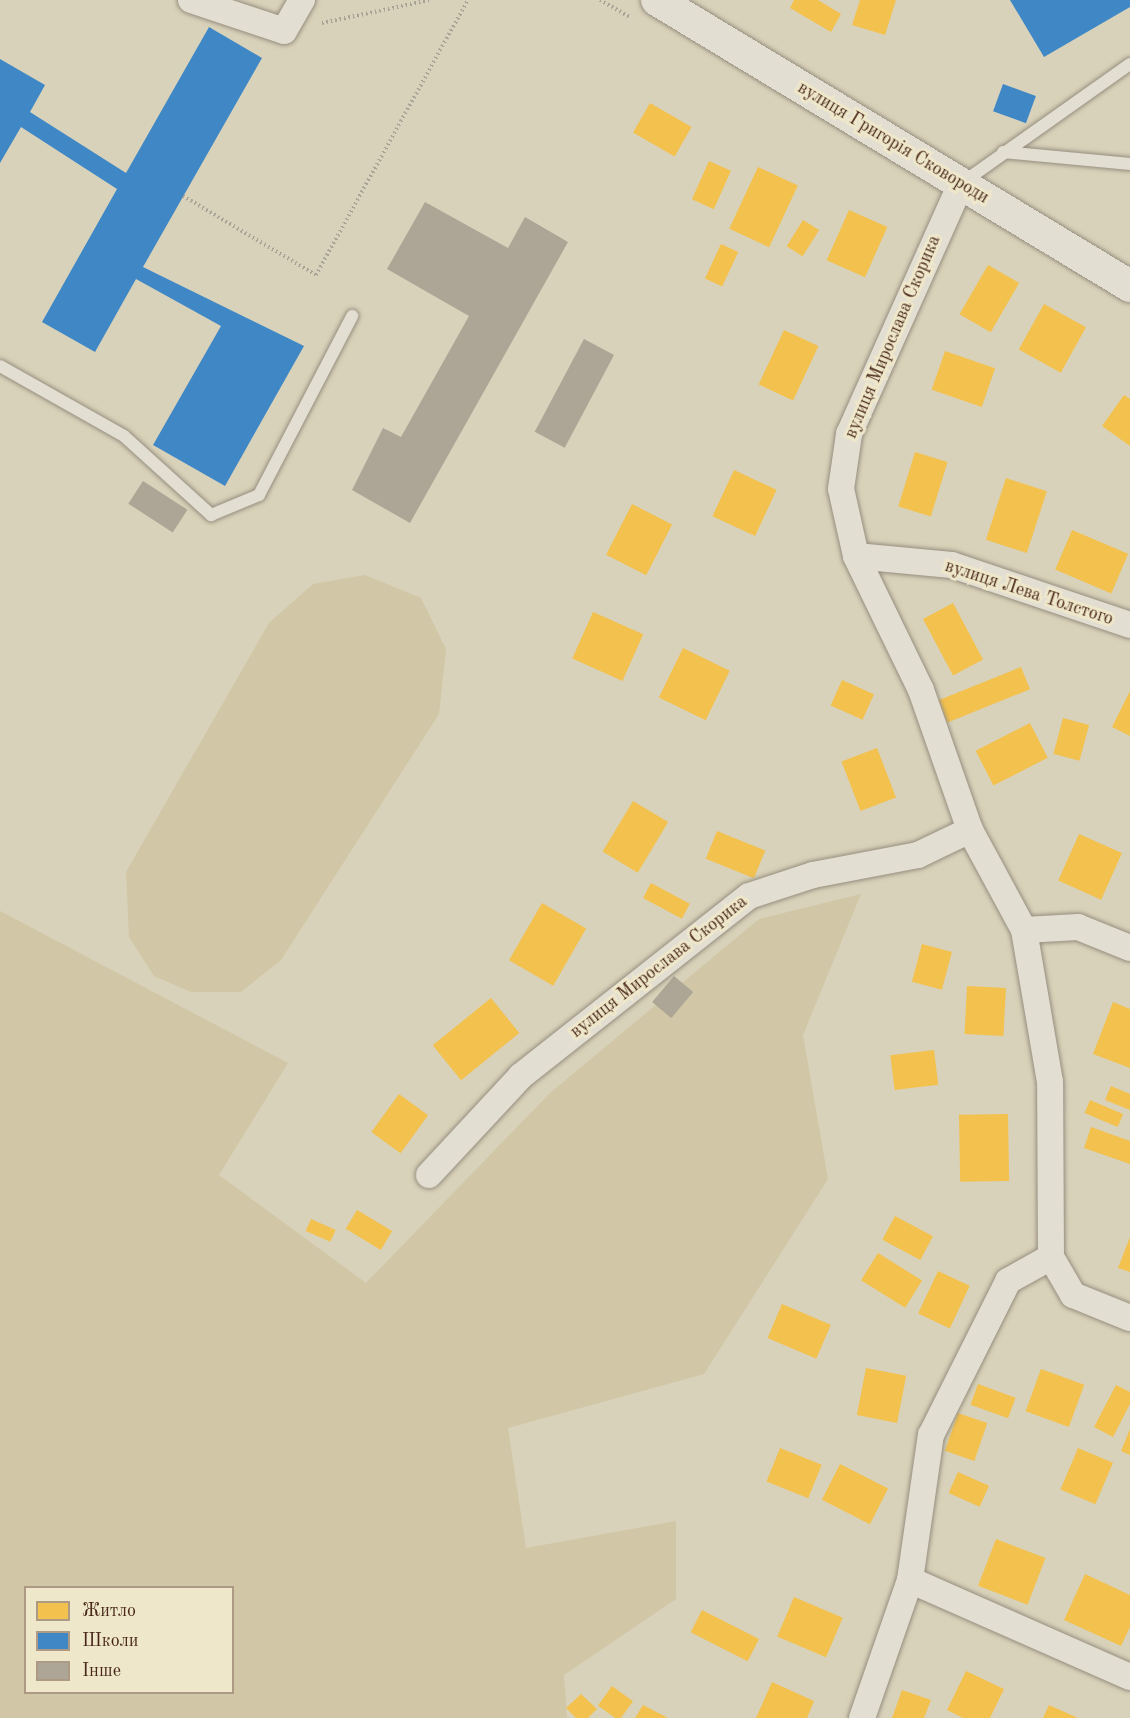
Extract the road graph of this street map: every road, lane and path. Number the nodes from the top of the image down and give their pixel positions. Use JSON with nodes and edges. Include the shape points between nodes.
{"nodes":[{"id":1,"x":191,"y":0,"type":"edge"},
{"id":2,"x":302,"y":0,"type":"edge"},
{"id":3,"x":430,"y":0,"type":"edge"},
{"id":4,"x":468,"y":0,"type":"edge"},
{"id":5,"x":657,"y":0,"type":"edge"},
{"id":6,"x":284,"y":31,"type":"junction"},
{"id":7,"x":1130,"y":64,"type":"edge"},
{"id":8,"x":1003,"y":152,"type":"junction"},
{"id":9,"x":1130,"y":164,"type":"edge"},
{"id":10,"x":961,"y":183,"type":"junction"},
{"id":11,"x":183,"y":196,"type":"dead end"},
{"id":12,"x":1128,"y":281,"type":"edge"},
{"id":13,"x":351,"y":316,"type":"dead end"},
{"id":14,"x":0,"y":366,"type":"edge"},
{"id":15,"x":856,"y":556,"type":"junction"},
{"id":16,"x":1130,"y":625,"type":"edge"},
{"id":17,"x":970,"y":830,"type":"junction"},
{"id":18,"x":1024,"y":930,"type":"junction"},
{"id":19,"x":1130,"y":948,"type":"edge"},
{"id":20,"x":429,"y":1175,"type":"dead end"},
{"id":21,"x":1050,"y":1257,"type":"junction"},
{"id":22,"x":1130,"y":1318,"type":"edge"},
{"id":23,"x":910,"y":1580,"type":"junction"},
{"id":24,"x":1130,"y":1677,"type":"edge"},
{"id":25,"x":862,"y":1718,"type":"edge"}],
"edges":[{"from":1,"to":6,"type":"street"},
{"from":2,"to":6,"type":"street"},
{"from":3,"to":6,"type":"path"},
{"from":4,"to":11,"type":"path","via":[[315,275]]},
{"from":5,"to":10,"type":"street","name":"вулиця Григорія Сковороди"},
{"from":7,"to":8,"type":"lane"},
{"from":8,"to":9,"type":"lane"},
{"from":8,"to":10,"type":"lane"},
{"from":10,"to":12,"type":"street","name":"вулиця Григорія Сковороди"},
{"from":10,"to":15,"type":"street","name":"вулиця Мирослава Скорика","via":[[849,434],[841,489]]},
{"from":13,"to":14,"type":"lane","via":[[259,495],[211,515],[124,436]]},
{"from":15,"to":16,"type":"street","name":"вулиця Лева Толстого","via":[[952,565]]},
{"from":15,"to":17,"type":"street","name":"вулиця Мирослава Скорика","via":[[921,690]]},
{"from":17,"to":18,"type":"street","name":"вулиця Мирослава Скорика"},
{"from":17,"to":20,"type":"street","name":"вулиця Мирослава Скорика","via":[[918,855],[813,874],[749,896],[520,1076]]},
{"from":18,"to":19,"type":"street","via":[[1078,927]]},
{"from":18,"to":21,"type":"street","name":"вулиця Мирослава Скорика","via":[[1050,1082]]},
{"from":21,"to":22,"type":"street","via":[[1073,1295]]},
{"from":21,"to":23,"type":"street","via":[[1008,1281],[931,1435]]},
{"from":23,"to":24,"type":"street"},
{"from":23,"to":25,"type":"street"}]}
